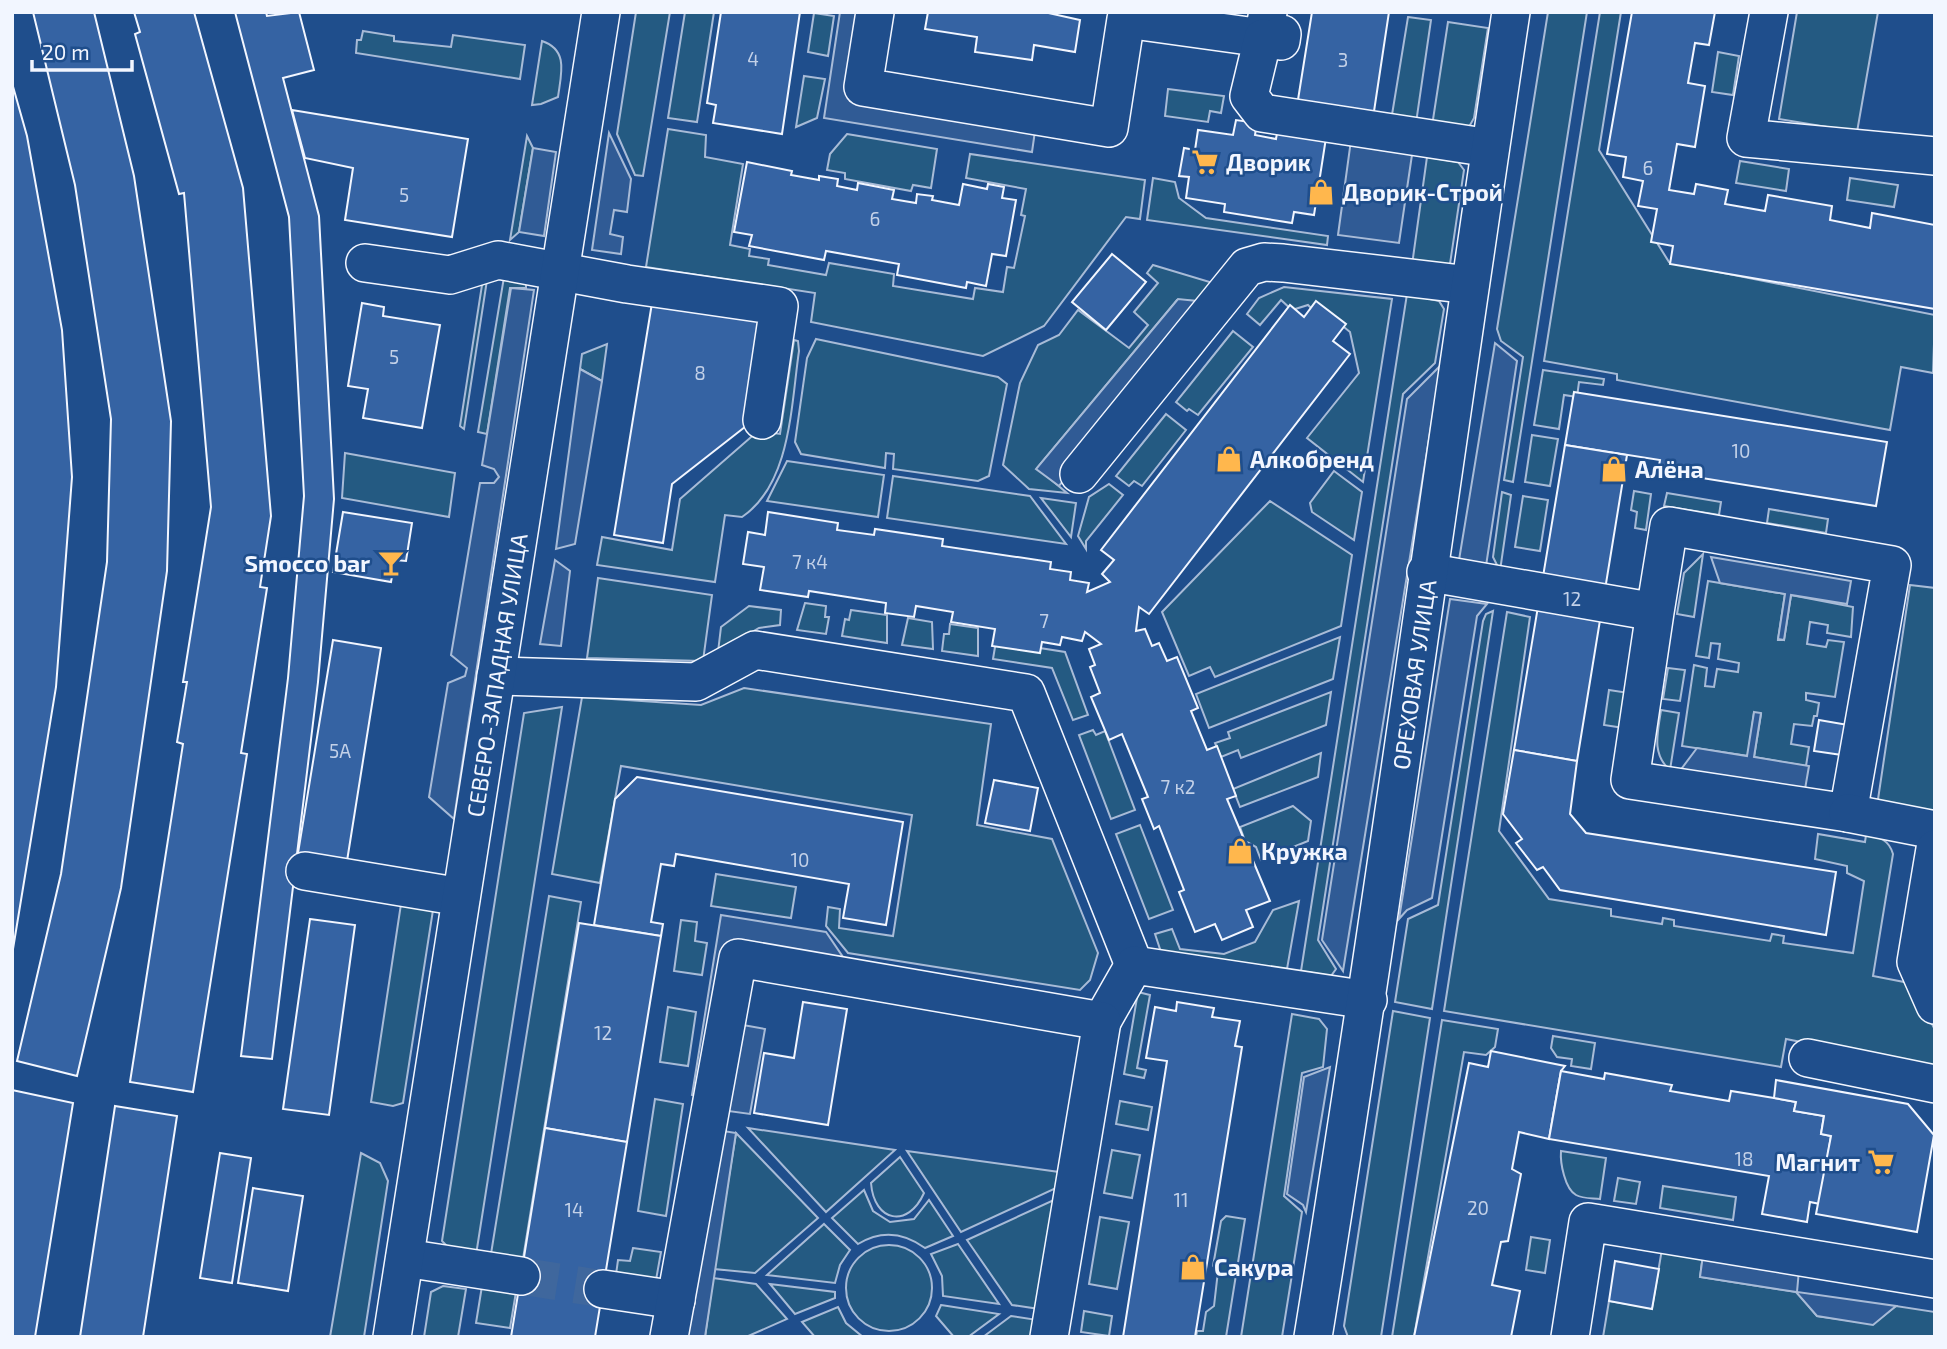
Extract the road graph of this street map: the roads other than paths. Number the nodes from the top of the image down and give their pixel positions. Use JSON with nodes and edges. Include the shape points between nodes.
{"nodes":[{"id":1,"x":601,"y":12,"type":"edge"},
{"id":2,"x":875,"y":12,"type":"edge"},
{"id":3,"x":1511,"y":12,"type":"edge"},
{"id":4,"x":1769,"y":12,"type":"edge"},
{"id":5,"x":1123,"y":16,"type":"edge"},
{"id":6,"x":1273,"y":21,"type":"edge"},
{"id":7,"x":1490,"y":148,"type":"junction"},
{"id":8,"x":1935,"y":156,"type":"edge"},
{"id":9,"x":365,"y":263,"type":"dead end"},
{"id":10,"x":560,"y":272,"type":"junction"},
{"id":11,"x":1470,"y":285,"type":"junction"},
{"id":12,"x":762,"y":421,"type":"dead end"},
{"id":13,"x":1079,"y":474,"type":"dead end"},
{"id":14,"x":1426,"y":572,"type":"junction"},
{"id":15,"x":1655,"y":612,"type":"junction"},
{"id":16,"x":496,"y":676,"type":"junction"},
{"id":17,"x":1848,"y":813,"type":"junction"},
{"id":18,"x":1935,"y":830,"type":"edge"},
{"id":19,"x":1935,"y":849,"type":"edge"},
{"id":20,"x":305,"y":871,"type":"dead end"},
{"id":21,"x":461,"y":897,"type":"junction"},
{"id":22,"x":1134,"y":965,"type":"junction"},
{"id":23,"x":1368,"y":1000,"type":"junction"},
{"id":24,"x":1935,"y":1005,"type":"edge"},
{"id":25,"x":1102,"y":1021,"type":"junction"},
{"id":26,"x":1808,"y":1058,"type":"dead end"},
{"id":27,"x":1935,"y":1084,"type":"edge"},
{"id":28,"x":405,"y":1258,"type":"junction"},
{"id":29,"x":521,"y":1276,"type":"tunnel mouth"},
{"id":30,"x":1935,"y":1279,"type":"edge"},
{"id":31,"x":603,"y":1289,"type":"tunnel mouth"},
{"id":32,"x":676,"y":1300,"type":"junction"},
{"id":33,"x":392,"y":1337,"type":"edge"},
{"id":34,"x":669,"y":1337,"type":"edge"},
{"id":35,"x":1049,"y":1337,"type":"edge"},
{"id":36,"x":1313,"y":1337,"type":"edge"},
{"id":37,"x":1570,"y":1337,"type":"edge"}],
"edges":[{"from":1,"to":10,"type":"street","name":"СЕВЕРО-ЗАПАДНАЯ УЛИЦА"},
{"from":2,"to":5,"type":"street","via":[[863,87],[1109,128]]},
{"from":3,"to":7,"type":"street","name":"ОРЕХОВАЯ УЛИЦА"},
{"from":4,"to":8,"type":"street","via":[[1746,138]]},
{"from":5,"to":6,"type":"street"},
{"from":6,"to":7,"type":"street","via":[[1250,96],[1262,113]]},
{"from":7,"to":11,"type":"street","name":"ОРЕХОВАЯ УЛИЦА"},
{"from":9,"to":10,"type":"street","via":[[450,275],[498,260]]},
{"from":10,"to":12,"type":"street","via":[[779,306]]},
{"from":10,"to":16,"type":"street","name":"СЕВЕРО-ЗАПАДНАЯ УЛИЦА"},
{"from":11,"to":13,"type":"street","via":[[1283,263],[1247,267]]},
{"from":11,"to":14,"type":"street","name":"ОРЕХОВАЯ УЛИЦА"},
{"from":14,"to":15,"type":"street"},
{"from":14,"to":23,"type":"street","name":"ОРЕХОВАЯ УЛИЦА"},
{"from":15,"to":17,"type":"street","via":[[1630,780]]},
{"from":15,"to":17,"type":"street","via":[[1669,526],[1892,565]]},
{"from":16,"to":21,"type":"street","name":"СЕВЕРО-ЗАПАДНАЯ УЛИЦА"},
{"from":16,"to":22,"type":"street","via":[[696,682],[755,650],[1026,693]]},
{"from":17,"to":18,"type":"street"},
{"from":19,"to":24,"type":"street","via":[[1916,962]]},
{"from":20,"to":21,"type":"street"},
{"from":21,"to":28,"type":"street","name":"СЕВЕРО-ЗАПАДНАЯ УЛИЦА"},
{"from":22,"to":23,"type":"street"},
{"from":22,"to":25,"type":"street"},
{"from":23,"to":36,"type":"street","name":"ОРЕХОВАЯ УЛИЦА"},
{"from":25,"to":32,"type":"street","via":[[738,958]]},
{"from":25,"to":35,"type":"street"},
{"from":26,"to":27,"type":"street"},
{"from":28,"to":29,"type":"street"},
{"from":28,"to":33,"type":"street","name":"СЕВЕРО-ЗАПАДНАЯ УЛИЦА"},
{"from":30,"to":37,"type":"street","via":[[1588,1222]]},
{"from":31,"to":32,"type":"street"},
{"from":32,"to":34,"type":"street"}]}
